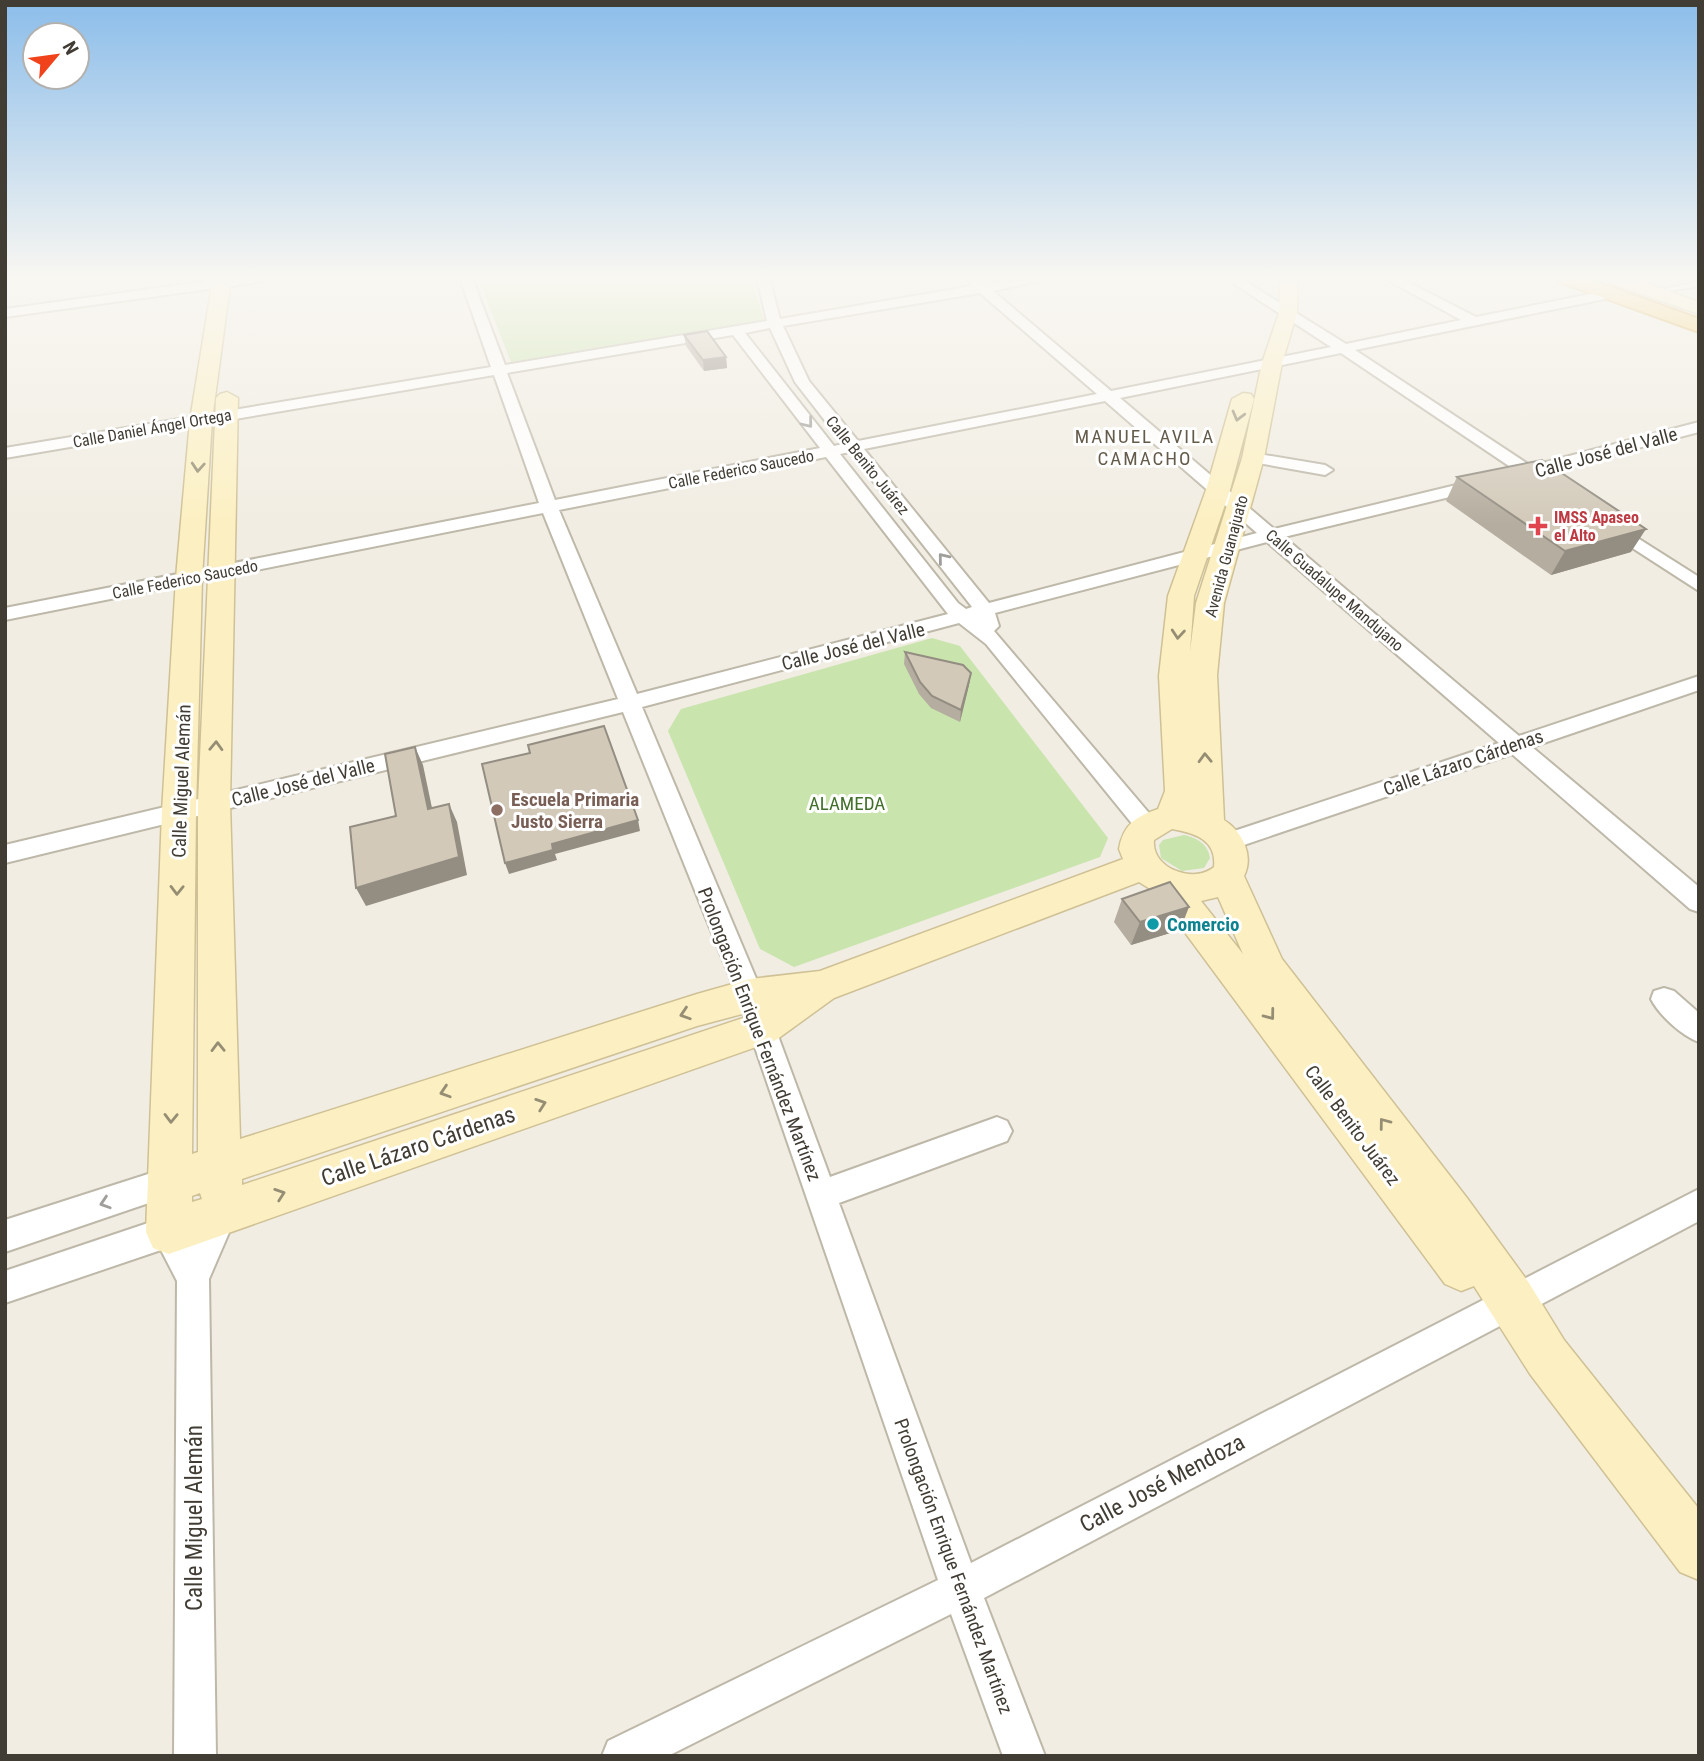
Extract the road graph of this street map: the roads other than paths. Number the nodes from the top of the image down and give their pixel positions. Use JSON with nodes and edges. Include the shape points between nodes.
{"nodes":[{"id":1,"x":223,"y":360,"type":"edge"},
{"id":2,"x":494,"y":360,"type":"edge"},
{"id":3,"x":561,"y":360,"type":"edge"},
{"id":4,"x":759,"y":360,"type":"edge"},
{"id":5,"x":792,"y":360,"type":"edge"},
{"id":6,"x":1067,"y":360,"type":"edge"},
{"id":7,"x":1264,"y":360,"type":"edge"},
{"id":8,"x":1285,"y":360,"type":"edge"},
{"id":9,"x":1361,"y":360,"type":"edge"},
{"id":10,"x":1262,"y":365,"type":"junction"},
{"id":11,"x":498,"y":371,"type":"junction"},
{"id":12,"x":1110,"y":396,"type":"junction"},
{"id":13,"x":213,"y":418,"type":"junction"},
{"id":14,"x":1699,"y":427,"type":"edge"},
{"id":15,"x":853,"y":446,"type":"junction"},
{"id":16,"x":830,"y":451,"type":"junction"},
{"id":17,"x":5,"y":453,"type":"edge"},
{"id":18,"x":1253,"y":458,"type":"junction"},
{"id":19,"x":1325,"y":470,"type":"dead end"},
{"id":20,"x":1529,"y":472,"type":"junction"},
{"id":21,"x":1552,"y":487,"type":"edge"},
{"id":22,"x":1218,"y":490,"type":"junction"},
{"id":23,"x":550,"y":507,"type":"junction"},
{"id":24,"x":1240,"y":507,"type":"junction"},
{"id":25,"x":1597,"y":517,"type":"edge"},
{"id":26,"x":1271,"y":535,"type":"junction"},
{"id":27,"x":1225,"y":548,"type":"junction"},
{"id":28,"x":1194,"y":556,"type":"junction"},
{"id":29,"x":220,"y":572,"type":"junction"},
{"id":30,"x":189,"y":578,"type":"junction"},
{"id":31,"x":1699,"y":585,"type":"edge"},
{"id":32,"x":985,"y":611,"type":"junction"},
{"id":33,"x":5,"y":614,"type":"edge"},
{"id":34,"x":964,"y":617,"type":"junction"},
{"id":35,"x":993,"y":640,"type":"junction"},
{"id":36,"x":1699,"y":683,"type":"edge"},
{"id":37,"x":630,"y":703,"type":"junction"},
{"id":38,"x":1514,"y":744,"type":"junction"},
{"id":39,"x":214,"y":803,"type":"junction"},
{"id":40,"x":179,"y":812,"type":"junction"},
{"id":41,"x":1159,"y":821,"type":"junction"},
{"id":42,"x":1221,"y":848,"type":"junction"},
{"id":43,"x":5,"y":854,"type":"edge"},
{"id":44,"x":1156,"y":875,"type":"junction"},
{"id":45,"x":1699,"y":902,"type":"edge"},
{"id":46,"x":1255,"y":973,"type":"junction"},
{"id":47,"x":1664,"y":999,"type":"dead end"},
{"id":48,"x":756,"y":1012,"type":"junction"},
{"id":49,"x":1699,"y":1030,"type":"edge"},
{"id":50,"x":997,"y":1131,"type":"dead end"},
{"id":51,"x":219,"y":1166,"type":"junction"},
{"id":52,"x":170,"y":1182,"type":"junction"},
{"id":53,"x":821,"y":1195,"type":"junction"},
{"id":54,"x":1699,"y":1204,"type":"edge"},
{"id":55,"x":221,"y":1214,"type":"junction"},
{"id":56,"x":169,"y":1231,"type":"junction"},
{"id":57,"x":5,"y":1236,"type":"edge"},
{"id":58,"x":193,"y":1279,"type":"junction"},
{"id":59,"x":5,"y":1287,"type":"edge"},
{"id":60,"x":1502,"y":1305,"type":"junction"},
{"id":61,"x":1699,"y":1553,"type":"edge"},
{"id":62,"x":961,"y":1589,"type":"junction"},
{"id":63,"x":195,"y":1756,"type":"edge"},
{"id":64,"x":623,"y":1756,"type":"edge"},
{"id":65,"x":1024,"y":1756,"type":"edge"}],
"edges":[{"from":1,"to":13,"type":"street","name":"Calle Miguel Alemán"},
{"from":2,"to":11,"type":"street","name":"Prolongación Enrique Fernández Martínez"},
{"from":3,"to":11,"type":"street","name":"Calle Daniel Ángel Ortega"},
{"from":4,"to":16,"type":"street","name":"Calle Benito Juárez","one_way":true},
{"from":5,"to":15,"type":"street","name":"Calle Benito Juárez","via":[[802,382]]},
{"from":6,"to":12,"type":"street","name":"Calle Guadalupe Mandujano"},
{"from":7,"to":10,"type":"street","name":"Avenida Guanajuato"},
{"from":8,"to":10,"type":"street","name":"Calle Federico Saucedo"},
{"from":9,"to":20,"type":"street"},
{"from":10,"to":12,"type":"street","name":"Calle Federico Saucedo"},
{"from":10,"to":18,"type":"street","name":"Avenida Guanajuato"},
{"from":10,"to":22,"type":"street","name":"Avenida Guanajuato","one_way":true},
{"from":11,"to":13,"type":"street","name":"Calle Daniel Ángel Ortega"},
{"from":11,"to":23,"type":"street","name":"Prolongación Enrique Fernández Martínez"},
{"from":12,"to":15,"type":"street","name":"Calle Federico Saucedo"},
{"from":12,"to":22,"type":"street","name":"Calle Guadalupe Mandujano"},
{"from":13,"to":17,"type":"street","name":"Calle Daniel Ángel Ortega"},
{"from":13,"to":29,"type":"street","name":"Calle Miguel Alemán"},
{"from":13,"to":30,"type":"street","name":"Calle Miguel Alemán","one_way":true},
{"from":14,"to":20,"type":"street","name":"Calle José del Valle"},
{"from":15,"to":16,"type":"street","name":"Calle Federico Saucedo"},
{"from":32,"to":15,"type":"street","name":"Calle Benito Juárez","one_way":true},
{"from":16,"to":23,"type":"street","name":"Calle Federico Saucedo"},
{"from":16,"to":34,"type":"street","name":"Calle Benito Juárez","via":[[951,607]]},
{"from":18,"to":19,"type":"street"},
{"from":18,"to":24,"type":"street","name":"Avenida Guanajuato"},
{"from":20,"to":21,"type":"street"},
{"from":20,"to":26,"type":"street","name":"Calle José del Valle"},
{"from":22,"to":24,"type":"street","name":"Calle Guadalupe Mandujano"},
{"from":22,"to":28,"type":"street","name":"Avenida Guanajuato"},
{"from":23,"to":29,"type":"street","name":"Calle Federico Saucedo"},
{"from":23,"to":37,"type":"street","name":"Prolongación Enrique Fernández Martínez"},
{"from":24,"to":26,"type":"street","name":"Calle Guadalupe Mandujano"},
{"from":24,"to":27,"type":"street","name":"Avenida Guanajuato"},
{"from":25,"to":31,"type":"street"},
{"from":26,"to":27,"type":"street","name":"Calle José del Valle"},
{"from":26,"to":38,"type":"street","name":"Calle Guadalupe Mandujano"},
{"from":27,"to":28,"type":"street","name":"Calle José del Valle"},
{"from":42,"to":27,"type":"street","name":"Avenida Guanajuato","one_way":true,"via":[[1202,675],[1210,603]]},
{"from":28,"to":32,"type":"street","name":"Calle José del Valle"},
{"from":28,"to":41,"type":"street","name":"Avenida Guanajuato","one_way":true,"via":[[1181,596],[1174,676],[1181,791]]},
{"from":29,"to":30,"type":"street","name":"Calle Federico Saucedo"},
{"from":39,"to":29,"type":"street","name":"Calle Miguel Alemán","one_way":true},
{"from":30,"to":33,"type":"street","name":"Calle Federico Saucedo"},
{"from":30,"to":40,"type":"street","name":"Calle Miguel Alemán"},
{"from":32,"to":34,"type":"street","name":"Calle José del Valle"},
{"from":32,"to":35,"type":"street","name":"Calle Benito Juárez"},
{"from":34,"to":35,"type":"street","name":"Calle Benito Juárez"},
{"from":34,"to":37,"type":"street","name":"Calle José del Valle"},
{"from":35,"to":41,"type":"street","name":"Calle Benito Juárez"},
{"from":36,"to":38,"type":"street","name":"Calle Lázaro Cárdenas"},
{"from":37,"to":39,"type":"street","name":"Calle José del Valle"},
{"from":37,"to":48,"type":"street","name":"Prolongación Enrique Fernández Martínez"},
{"from":38,"to":42,"type":"street","name":"Calle Lázaro Cárdenas"},
{"from":38,"to":45,"type":"street","name":"Calle Guadalupe Mandujano"},
{"from":39,"to":40,"type":"street","name":"Calle José del Valle"},
{"from":51,"to":39,"type":"street","name":"Calle Miguel Alemán","one_way":true},
{"from":40,"to":43,"type":"street","name":"Calle José del Valle"},
{"from":40,"to":52,"type":"street","name":"Calle Miguel Alemán","one_way":true},
{"from":41,"to":42,"type":"street"},
{"from":41,"to":44,"type":"street","name":"Avenida Guanajuato","via":[[1135,844]]},
{"from":42,"to":44,"type":"street","via":[[1216,885],[1201,889]]},
{"from":42,"to":46,"type":"street","name":"Calle Benito Juárez"},
{"from":44,"to":46,"type":"street","name":"Calle Benito Juárez"},
{"from":44,"to":48,"type":"street","name":"Calle Lázaro Cárdenas"},
{"from":46,"to":60,"type":"street","name":"Calle Benito Juárez"},
{"from":47,"to":49,"type":"street"},
{"from":48,"to":51,"type":"street","name":"Calle Lázaro Cárdenas","one_way":true,"via":[[697,1010]]},
{"from":48,"to":53,"type":"street","name":"Prolongación Enrique Fernández Martínez"},
{"from":55,"to":48,"type":"street","name":"Calle Lázaro Cárdenas","one_way":true},
{"from":50,"to":53,"type":"street"},
{"from":51,"to":52,"type":"street","name":"Calle Lázaro Cárdenas"},
{"from":51,"to":55,"type":"street","name":"Calle Miguel Alemán"},
{"from":52,"to":56,"type":"street","name":"Calle Miguel Alemán"},
{"from":52,"to":57,"type":"street","name":"Calle Lázaro Cárdenas","one_way":true},
{"from":53,"to":62,"type":"street","name":"Prolongación Enrique Fernández Martínez"},
{"from":54,"to":60,"type":"street","name":"Calle José Mendoza"},
{"from":55,"to":56,"type":"street","name":"Calle Lázaro Cárdenas"},
{"from":55,"to":58,"type":"street","name":"Calle Miguel Alemán"},
{"from":56,"to":58,"type":"street","name":"Calle Miguel Alemán"},
{"from":56,"to":59,"type":"street","name":"Calle Lázaro Cárdenas"},
{"from":58,"to":63,"type":"street","name":"Calle Miguel Alemán"},
{"from":60,"to":61,"type":"street","name":"Calle Benito Juárez"},
{"from":60,"to":62,"type":"street","name":"Calle José Mendoza"},
{"from":62,"to":64,"type":"street","name":"Calle José Mendoza"},
{"from":62,"to":65,"type":"street","name":"Prolongación Enrique Fernández Martínez"}]}
